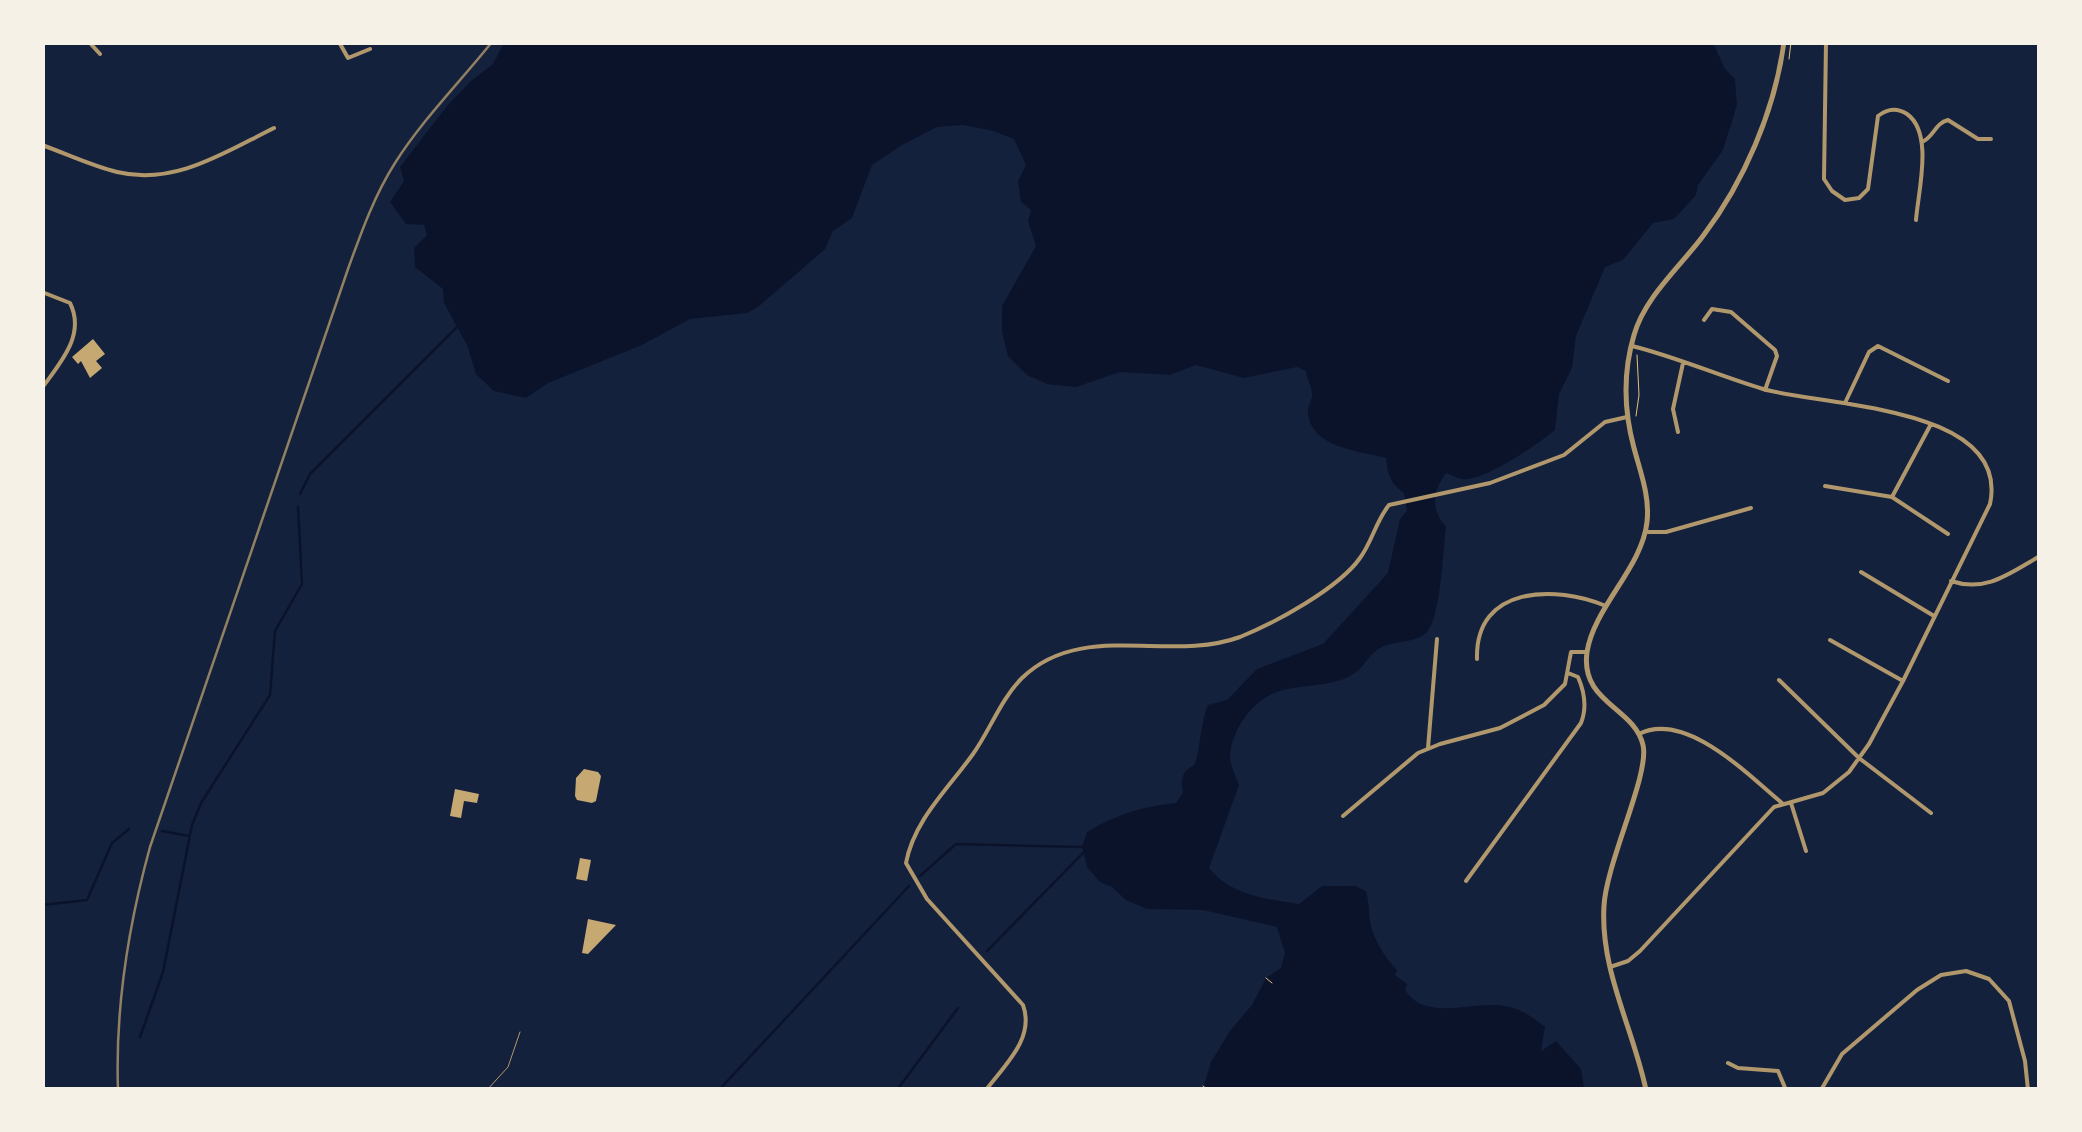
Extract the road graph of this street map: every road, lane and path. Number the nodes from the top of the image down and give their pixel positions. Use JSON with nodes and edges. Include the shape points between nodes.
{"nodes":[{"id":1,"x":89,"y":42,"type":"edge"},
{"id":2,"x":339,"y":42,"type":"edge"},
{"id":3,"x":1784,"y":42,"type":"edge"},
{"id":4,"x":1826,"y":42,"type":"edge"},
{"id":5,"x":370,"y":49,"type":"dead end"},
{"id":6,"x":100,"y":54,"type":"dead end"},
{"id":7,"x":274,"y":128,"type":"dead end"},
{"id":8,"x":1991,"y":139,"type":"dead end"},
{"id":9,"x":1922,"y":142,"type":"junction"},
{"id":10,"x":42,"y":145,"type":"edge"},
{"id":11,"x":1916,"y":220,"type":"dead end"},
{"id":12,"x":42,"y":292,"type":"edge"},
{"id":13,"x":1704,"y":320,"type":"dead end"},
{"id":14,"x":1631,"y":346,"type":"junction"},
{"id":15,"x":1683,"y":363,"type":"junction"},
{"id":16,"x":1948,"y":381,"type":"dead end"},
{"id":17,"x":42,"y":388,"type":"edge"},
{"id":18,"x":1765,"y":390,"type":"junction"},
{"id":19,"x":1845,"y":403,"type":"junction"},
{"id":20,"x":1627,"y":417,"type":"junction"},
{"id":21,"x":1931,"y":424,"type":"junction"},
{"id":22,"x":1678,"y":432,"type":"dead end"},
{"id":23,"x":1825,"y":486,"type":"dead end"},
{"id":24,"x":1892,"y":497,"type":"junction"},
{"id":25,"x":1751,"y":508,"type":"dead end"},
{"id":26,"x":1646,"y":532,"type":"junction"},
{"id":27,"x":1948,"y":534,"type":"dead end"},
{"id":28,"x":2040,"y":556,"type":"edge"},
{"id":29,"x":1861,"y":572,"type":"dead end"},
{"id":30,"x":1952,"y":581,"type":"junction"},
{"id":31,"x":1608,"y":607,"type":"junction"},
{"id":32,"x":1934,"y":616,"type":"junction"},
{"id":33,"x":1437,"y":639,"type":"dead end"},
{"id":34,"x":1830,"y":640,"type":"dead end"},
{"id":35,"x":1588,"y":652,"type":"junction"},
{"id":36,"x":1477,"y":659,"type":"dead end"},
{"id":37,"x":1568,"y":674,"type":"junction"},
{"id":38,"x":1779,"y":680,"type":"dead end"},
{"id":39,"x":1902,"y":681,"type":"junction"},
{"id":40,"x":1639,"y":734,"type":"junction"},
{"id":41,"x":1428,"y":748,"type":"junction"},
{"id":42,"x":1858,"y":758,"type":"junction"},
{"id":43,"x":1791,"y":802,"type":"junction"},
{"id":44,"x":1782,"y":803,"type":"junction"},
{"id":45,"x":1931,"y":813,"type":"dead end"},
{"id":46,"x":1343,"y":816,"type":"dead end"},
{"id":47,"x":1806,"y":850,"type":"dead end"},
{"id":48,"x":1466,"y":881,"type":"dead end"},
{"id":49,"x":1610,"y":967,"type":"junction"},
{"id":50,"x":1266,"y":978,"type":"dead end"},
{"id":51,"x":1272,"y":983,"type":"dead end"},
{"id":52,"x":520,"y":1032,"type":"dead end"},
{"id":53,"x":1728,"y":1064,"type":"dead end"},
{"id":54,"x":1203,"y":1086,"type":"dead end"},
{"id":55,"x":487,"y":1090,"type":"edge"},
{"id":56,"x":986,"y":1090,"type":"edge"},
{"id":57,"x":1208,"y":1090,"type":"edge"},
{"id":58,"x":1646,"y":1090,"type":"edge"},
{"id":59,"x":1786,"y":1090,"type":"edge"},
{"id":60,"x":1822,"y":1090,"type":"edge"},
{"id":61,"x":2028,"y":1090,"type":"edge"}],
"edges":[{"from":1,"to":6,"type":"street"},
{"from":2,"to":5,"type":"street","via":[[348,58]]},
{"from":3,"to":14,"type":"street","via":[[1768,114],[1727,198],[1653,298]]},
{"from":4,"to":9,"type":"street","via":[[1823,164],[1832,191],[1854,200],[1868,189],[1883,112],[1910,116]]},
{"from":7,"to":10,"type":"street","via":[[203,163],[154,175],[119,172]]},
{"from":8,"to":9,"type":"street","via":[[1978,139],[1948,120]]},
{"from":9,"to":11,"type":"street"},
{"from":12,"to":17,"type":"street","via":[[70,303],[76,313],[72,341]]},
{"from":13,"to":18,"type":"street","via":[[1712,309],[1725,309],[1774,350]]},
{"from":14,"to":15,"type":"street"},
{"from":14,"to":20,"type":"street"},
{"from":15,"to":18,"type":"street"},
{"from":15,"to":22,"type":"street","via":[[1673,409]]},
{"from":16,"to":19,"type":"street","via":[[1878,346]]},
{"from":18,"to":19,"type":"street"},
{"from":19,"to":21,"type":"street"},
{"from":20,"to":26,"type":"street","via":[[1646,494]]},
{"from":20,"to":56,"type":"street","via":[[1605,422],[1564,455],[1490,483],[1385,510],[1352,568],[1244,636],[1211,645],[1076,649],[1036,666],[927,814],[906,863],[927,899],[1023,1005],[1024,1035]]},
{"from":21,"to":24,"type":"street"},
{"from":21,"to":30,"type":"street","via":[[1976,453],[1992,482],[1990,504]]},
{"from":23,"to":24,"type":"street"},
{"from":24,"to":27,"type":"street"},
{"from":25,"to":26,"type":"street"},
{"from":26,"to":31,"type":"street"},
{"from":28,"to":30,"type":"street","via":[[1984,586]]},
{"from":29,"to":32,"type":"street"},
{"from":30,"to":32,"type":"street"},
{"from":31,"to":35,"type":"street"},
{"from":31,"to":36,"type":"street","via":[[1550,594],[1513,598],[1483,628]]},
{"from":32,"to":39,"type":"street"},
{"from":33,"to":41,"type":"street"},
{"from":34,"to":39,"type":"street"},
{"from":35,"to":37,"type":"street","via":[[1571,652]]},
{"from":35,"to":40,"type":"street","via":[[1592,684]]},
{"from":37,"to":41,"type":"street","via":[[1562,689],[1529,714]]},
{"from":37,"to":48,"type":"street","via":[[1582,687],[1581,723]]},
{"from":38,"to":42,"type":"street"},
{"from":39,"to":42,"type":"street"},
{"from":40,"to":44,"type":"street","via":[[1655,729],[1697,736]]},
{"from":40,"to":49,"type":"street","via":[[1643,766],[1606,885]]},
{"from":41,"to":46,"type":"street"},
{"from":42,"to":43,"type":"street","via":[[1822,793]]},
{"from":42,"to":45,"type":"street"},
{"from":43,"to":44,"type":"street"},
{"from":43,"to":47,"type":"street"},
{"from":44,"to":49,"type":"street","via":[[1640,951]]},
{"from":49,"to":58,"type":"street"},
{"from":50,"to":51,"type":"path"},
{"from":52,"to":55,"type":"lane","via":[[508,1068]]},
{"from":53,"to":59,"type":"street","via":[[1778,1071]]},
{"from":54,"to":57,"type":"path"},
{"from":60,"to":61,"type":"street","via":[[1842,1054],[1917,990],[1940,975],[1966,972],[1988,979],[2009,1001]]}]}
